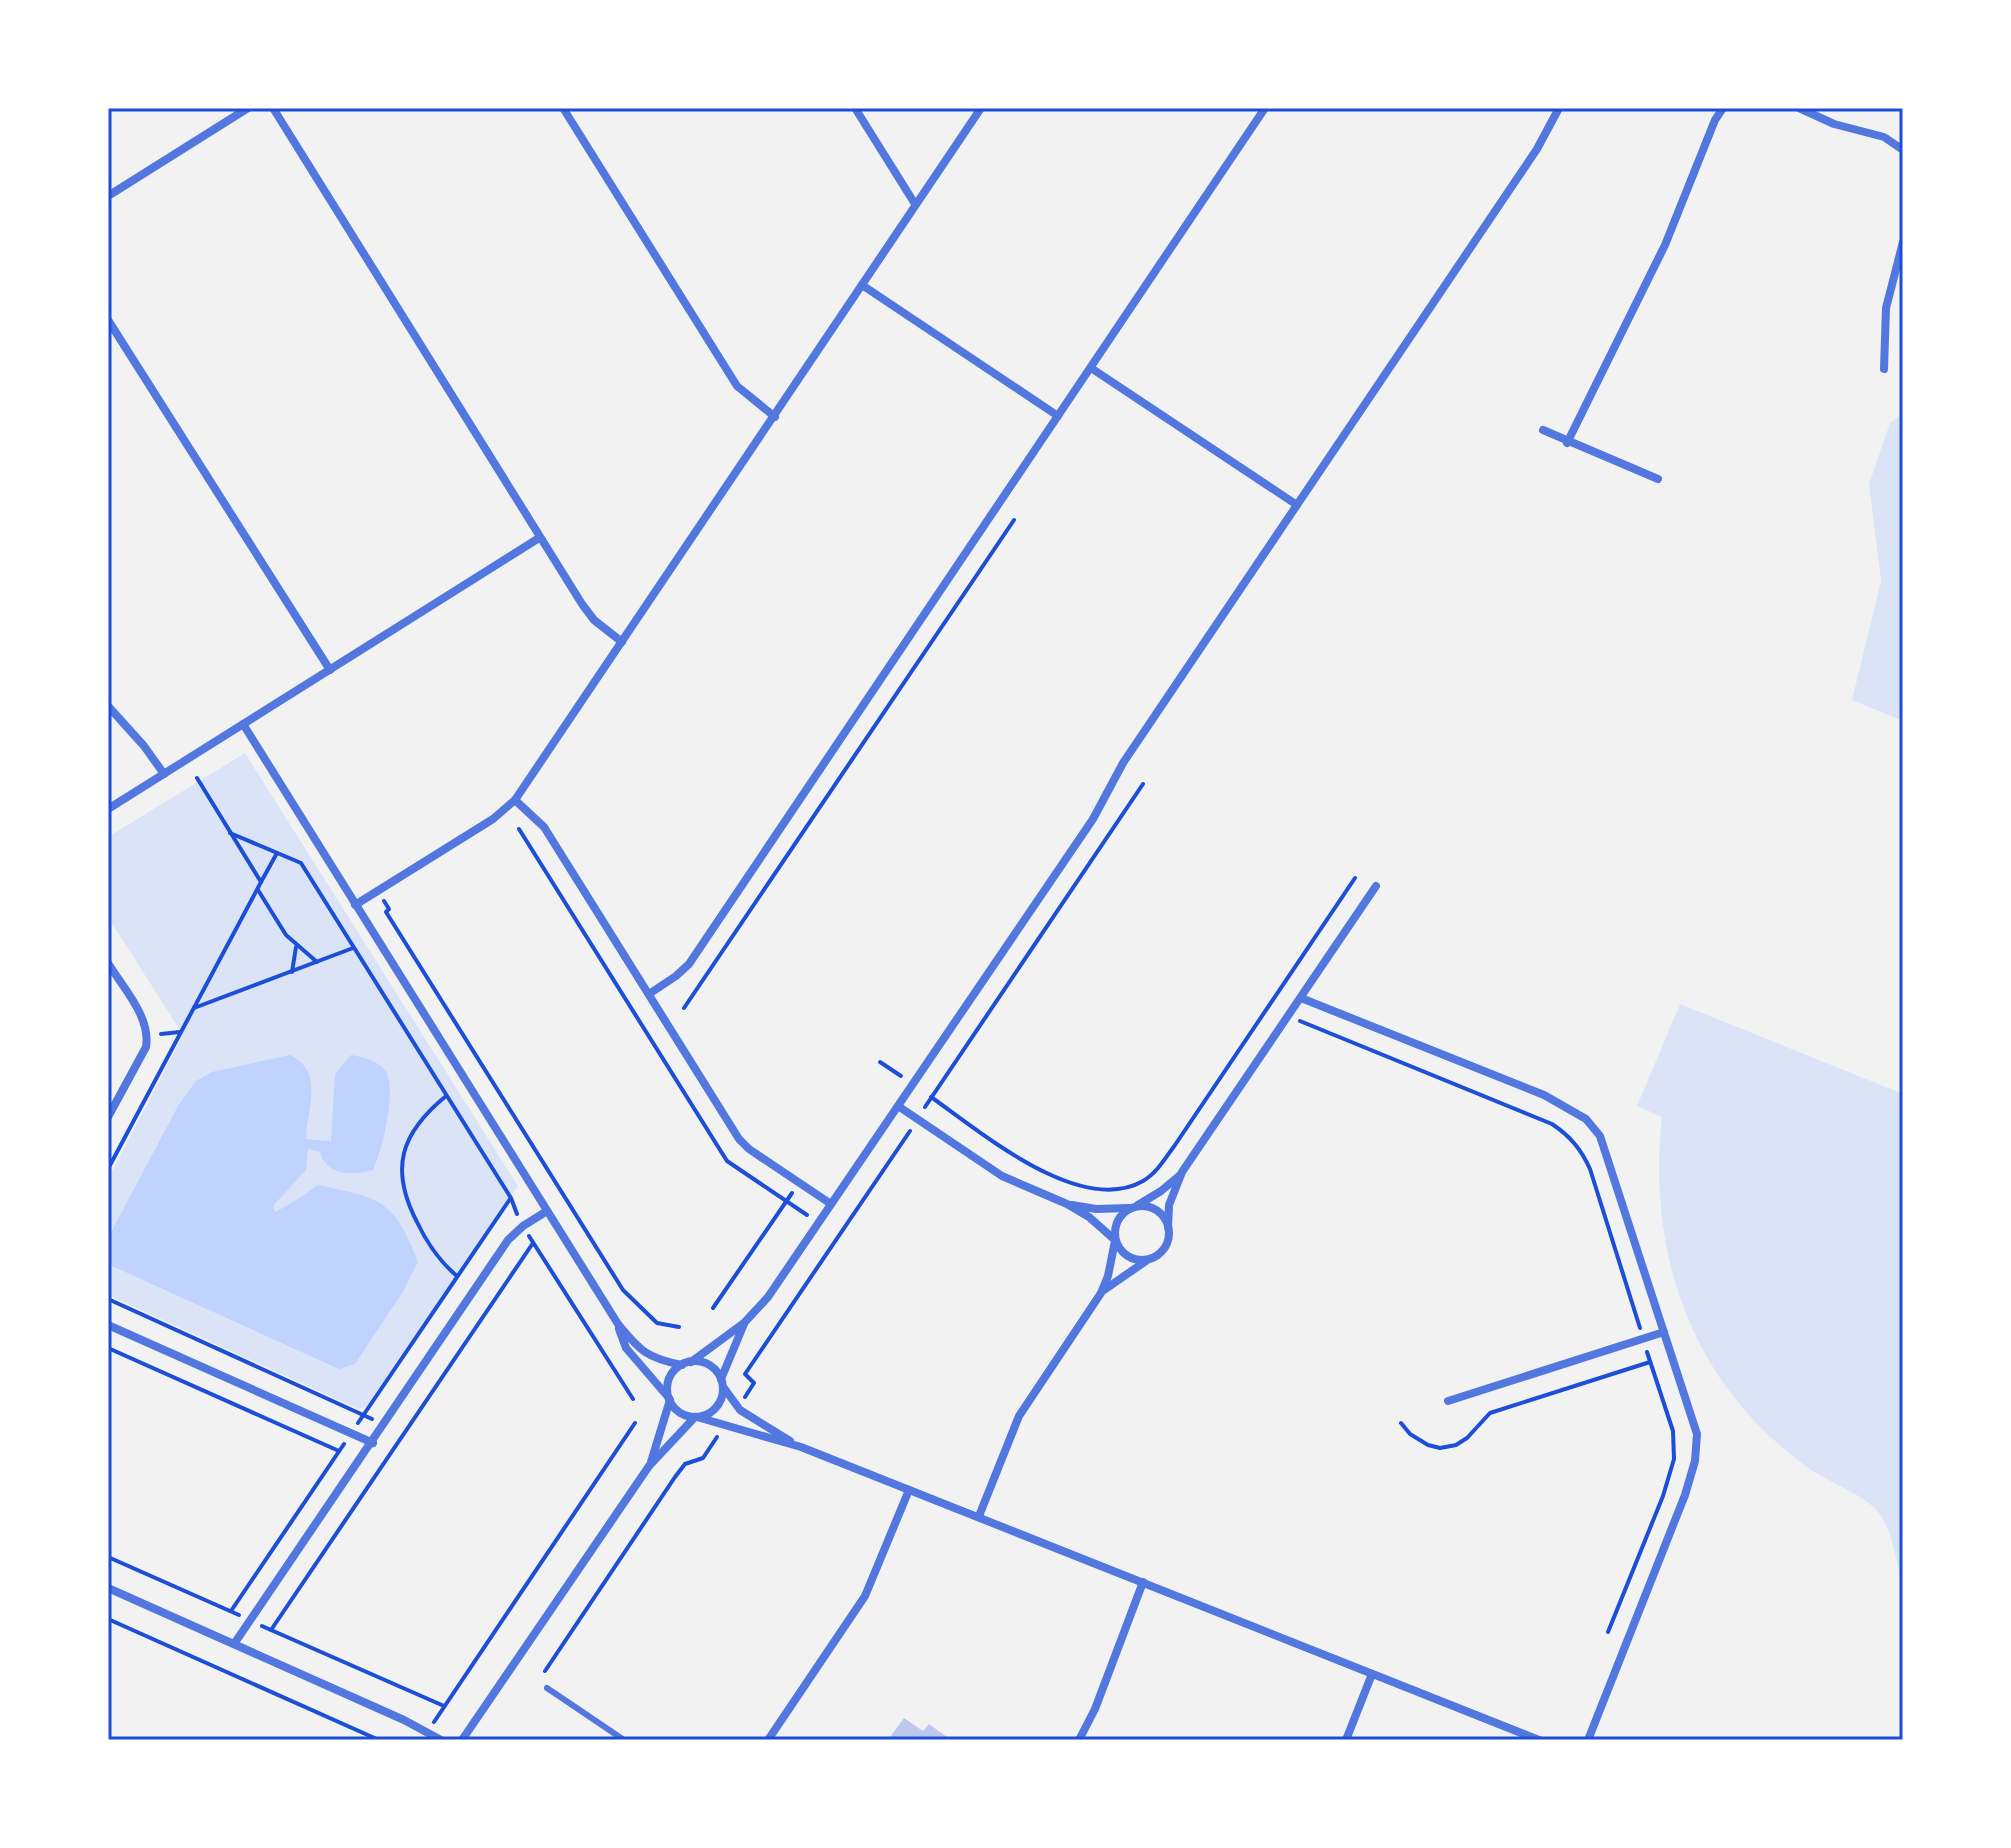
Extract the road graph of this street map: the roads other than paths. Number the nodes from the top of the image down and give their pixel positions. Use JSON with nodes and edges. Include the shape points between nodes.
{"nodes":[{"id":1,"x":248,"y":108,"type":"edge"},
{"id":2,"x":273,"y":108,"type":"edge"},
{"id":3,"x":563,"y":108,"type":"edge"},
{"id":4,"x":855,"y":108,"type":"edge"},
{"id":5,"x":981,"y":108,"type":"edge"},
{"id":6,"x":1265,"y":108,"type":"edge"},
{"id":7,"x":1559,"y":108,"type":"edge"},
{"id":8,"x":1723,"y":108,"type":"edge"},
{"id":9,"x":1799,"y":108,"type":"edge"},
{"id":10,"x":1903,"y":150,"type":"edge"},
{"id":11,"x":108,"y":196,"type":"edge"},
{"id":12,"x":915,"y":204,"type":"junction"},
{"id":13,"x":1903,"y":242,"type":"edge"},
{"id":14,"x":862,"y":285,"type":"junction"},
{"id":15,"x":108,"y":320,"type":"edge"},
{"id":16,"x":1091,"y":368,"type":"junction"},
{"id":17,"x":1884,"y":369,"type":"dead end"},
{"id":18,"x":1058,"y":416,"type":"junction"},
{"id":19,"x":775,"y":417,"type":"junction"},
{"id":20,"x":1543,"y":430,"type":"dead end"},
{"id":21,"x":1567,"y":443,"type":"junction"},
{"id":22,"x":1658,"y":479,"type":"dead end"},
{"id":23,"x":1297,"y":505,"type":"junction"},
{"id":24,"x":539,"y":538,"type":"junction"},
{"id":25,"x":622,"y":642,"type":"junction"},
{"id":26,"x":330,"y":670,"type":"junction"},
{"id":27,"x":108,"y":706,"type":"edge"},
{"id":28,"x":243,"y":724,"type":"junction"},
{"id":29,"x":164,"y":774,"type":"junction"},
{"id":30,"x":515,"y":800,"type":"junction"},
{"id":31,"x":108,"y":809,"type":"edge"},
{"id":32,"x":1376,"y":886,"type":"dead end"},
{"id":33,"x":355,"y":905,"type":"junction"},
{"id":34,"x":108,"y":963,"type":"edge"},
{"id":35,"x":649,"y":994,"type":"junction"},
{"id":36,"x":1301,"y":998,"type":"junction"},
{"id":37,"x":898,"y":1106,"type":"junction"},
{"id":38,"x":108,"y":1117,"type":"edge"},
{"id":39,"x":1182,"y":1172,"type":"junction"},
{"id":40,"x":831,"y":1204,"type":"junction"},
{"id":41,"x":1067,"y":1204,"type":"junction"},
{"id":42,"x":1134,"y":1207,"type":"junction"},
{"id":43,"x":547,"y":1211,"type":"junction"},
{"id":44,"x":1168,"y":1227,"type":"junction"},
{"id":45,"x":1115,"y":1241,"type":"junction"},
{"id":46,"x":1147,"y":1260,"type":"junction"},
{"id":47,"x":1101,"y":1293,"type":"junction"},
{"id":48,"x":744,"y":1323,"type":"junction"},
{"id":49,"x":618,"y":1324,"type":"junction"},
{"id":50,"x":108,"y":1325,"type":"edge"},
{"id":51,"x":1664,"y":1332,"type":"junction"},
{"id":52,"x":686,"y":1363,"type":"junction"},
{"id":53,"x":722,"y":1383,"type":"junction"},
{"id":54,"x":669,"y":1399,"type":"junction"},
{"id":55,"x":1448,"y":1401,"type":"dead end"},
{"id":56,"x":696,"y":1417,"type":"junction"},
{"id":57,"x":373,"y":1443,"type":"junction"},
{"id":58,"x":801,"y":1447,"type":"junction"},
{"id":59,"x":649,"y":1466,"type":"junction"},
{"id":60,"x":909,"y":1490,"type":"junction"},
{"id":61,"x":979,"y":1516,"type":"junction"},
{"id":62,"x":1143,"y":1582,"type":"junction"},
{"id":63,"x":108,"y":1588,"type":"edge"},
{"id":64,"x":234,"y":1644,"type":"junction"},
{"id":65,"x":1372,"y":1674,"type":"junction"},
{"id":66,"x":547,"y":1688,"type":"dead end"},
{"id":67,"x":441,"y":1740,"type":"edge"},
{"id":68,"x":462,"y":1740,"type":"edge"},
{"id":69,"x":624,"y":1740,"type":"edge"},
{"id":70,"x":768,"y":1740,"type":"edge"},
{"id":71,"x":1079,"y":1740,"type":"edge"},
{"id":72,"x":1346,"y":1740,"type":"edge"},
{"id":73,"x":1539,"y":1740,"type":"edge"},
{"id":74,"x":1588,"y":1740,"type":"edge"}],
"edges":[{"from":1,"to":11,"type":"street"},
{"from":2,"to":24,"type":"street"},
{"from":3,"to":19,"type":"street","via":[[737,386]]},
{"from":4,"to":12,"type":"street"},
{"from":5,"to":12,"type":"street"},
{"from":6,"to":16,"type":"street"},
{"from":7,"to":23,"type":"street","via":[[1537,149]]},
{"from":8,"to":21,"type":"street","via":[[1665,245]]},
{"from":9,"to":10,"type":"street","via":[[1884,137]]},
{"from":12,"to":14,"type":"street"},
{"from":13,"to":17,"type":"street","via":[[1886,308]]},
{"from":14,"to":18,"type":"street"},
{"from":14,"to":19,"type":"street"},
{"from":15,"to":26,"type":"street"},
{"from":16,"to":18,"type":"street"},
{"from":16,"to":23,"type":"street"},
{"from":18,"to":35,"type":"street","via":[[689,964]]},
{"from":19,"to":25,"type":"street"},
{"from":20,"to":21,"type":"street"},
{"from":21,"to":22,"type":"street"},
{"from":23,"to":37,"type":"street"},
{"from":24,"to":25,"type":"street","via":[[588,613]]},
{"from":24,"to":26,"type":"street"},
{"from":25,"to":30,"type":"street"},
{"from":26,"to":28,"type":"street"},
{"from":27,"to":29,"type":"street"},
{"from":28,"to":29,"type":"street"},
{"from":28,"to":33,"type":"street"},
{"from":29,"to":31,"type":"street"},
{"from":30,"to":33,"type":"street"},
{"from":30,"to":35,"type":"street","via":[[544,827]]},
{"from":32,"to":36,"type":"street"},
{"from":33,"to":43,"type":"street"},
{"from":34,"to":38,"type":"street","via":[[147,1036]]},
{"from":35,"to":40,"type":"street","via":[[739,1139]]},
{"from":36,"to":39,"type":"street"},
{"from":36,"to":51,"type":"street","via":[[1544,1095],[1586,1119],[1600,1136]]},
{"from":37,"to":40,"type":"street"},
{"from":37,"to":41,"type":"street","via":[[1002,1176]]},
{"from":39,"to":42,"type":"street"},
{"from":39,"to":44,"type":"street","via":[[1169,1205]]},
{"from":40,"to":48,"type":"street","via":[[768,1297]]},
{"from":41,"to":42,"type":"street"},
{"from":41,"to":45,"type":"street"},
{"from":42,"to":44,"type":"street","via":[[1157,1210]]},
{"from":42,"to":45,"type":"street","via":[[1119,1218]]},
{"from":43,"to":49,"type":"street"},
{"from":43,"to":57,"type":"street","via":[[508,1240]]},
{"from":44,"to":46,"type":"street","via":[[1165,1247]]},
{"from":45,"to":46,"type":"street","via":[[1126,1256]]},
{"from":45,"to":47,"type":"street"},
{"from":46,"to":47,"type":"street"},
{"from":47,"to":61,"type":"street","via":[[1019,1416]]},
{"from":48,"to":52,"type":"street"},
{"from":48,"to":53,"type":"street"},
{"from":49,"to":52,"type":"street","via":[[640,1351]]},
{"from":49,"to":54,"type":"street","via":[[626,1348]]},
{"from":50,"to":57,"type":"street"},
{"from":51,"to":55,"type":"street"},
{"from":51,"to":74,"type":"street","via":[[1697,1434],[1695,1461]]},
{"from":52,"to":53,"type":"street","via":[[709,1365]]},
{"from":52,"to":54,"type":"street","via":[[669,1379]]},
{"from":53,"to":56,"type":"street","via":[[719,1404]]},
{"from":53,"to":58,"type":"street","via":[[737,1408]]},
{"from":54,"to":56,"type":"street","via":[[680,1412]]},
{"from":54,"to":59,"type":"street"},
{"from":56,"to":58,"type":"street"},
{"from":56,"to":59,"type":"street"},
{"from":57,"to":64,"type":"street"},
{"from":58,"to":60,"type":"street"},
{"from":59,"to":68,"type":"street"},
{"from":60,"to":61,"type":"street"},
{"from":60,"to":70,"type":"street","via":[[865,1596]]},
{"from":61,"to":62,"type":"street"},
{"from":62,"to":65,"type":"street"},
{"from":62,"to":71,"type":"street"},
{"from":63,"to":64,"type":"street"},
{"from":64,"to":67,"type":"street"},
{"from":65,"to":72,"type":"street"},
{"from":65,"to":73,"type":"street"},
{"from":66,"to":69,"type":"lane"}]}
